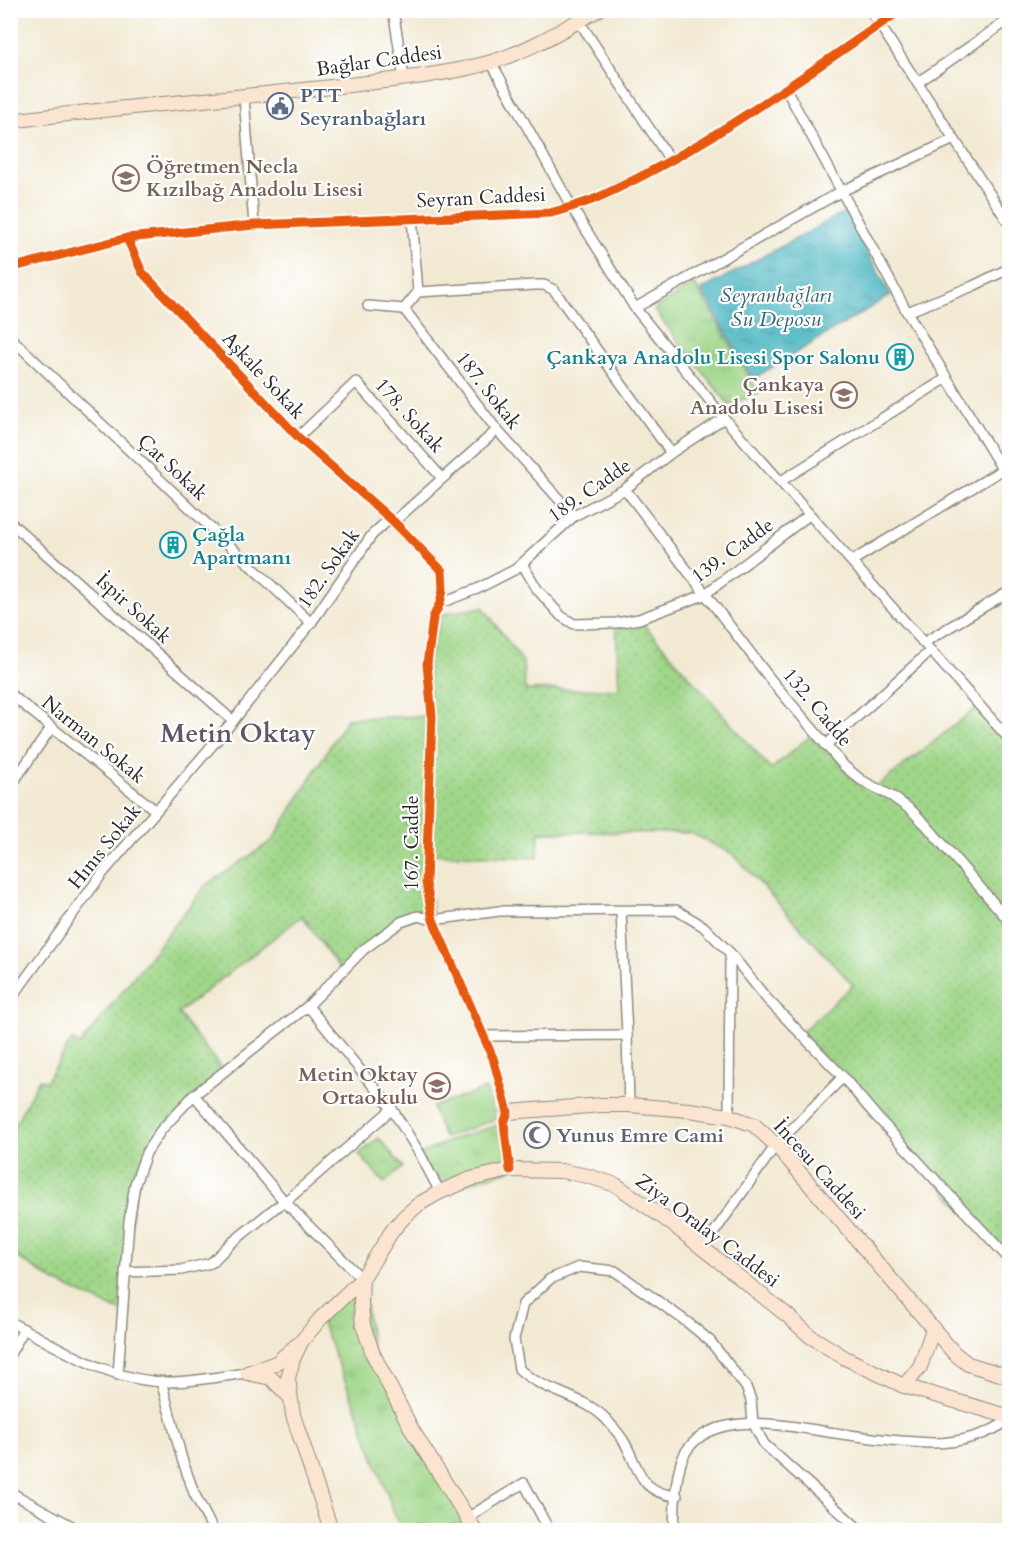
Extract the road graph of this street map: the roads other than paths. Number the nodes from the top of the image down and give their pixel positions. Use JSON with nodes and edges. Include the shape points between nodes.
{"nodes":[{"id":1,"x":393,"y":10,"type":"edge"},
{"id":2,"x":598,"y":10,"type":"edge"},
{"id":3,"x":870,"y":10,"type":"edge"},
{"id":4,"x":902,"y":10,"type":"edge"},
{"id":5,"x":1010,"y":19,"type":"edge"},
{"id":6,"x":579,"y":21,"type":"junction"},
{"id":7,"x":880,"y":24,"type":"junction"},
{"id":8,"x":491,"y":62,"type":"junction"},
{"id":9,"x":404,"y":78,"type":"junction"},
{"id":10,"x":917,"y":83,"type":"junction"},
{"id":11,"x":786,"y":89,"type":"junction"},
{"id":12,"x":244,"y":97,"type":"junction"},
{"id":13,"x":11,"y":118,"type":"edge"},
{"id":14,"x":954,"y":139,"type":"junction"},
{"id":15,"x":670,"y":160,"type":"junction"},
{"id":16,"x":842,"y":191,"type":"junction"},
{"id":17,"x":571,"y":206,"type":"junction"},
{"id":18,"x":412,"y":218,"type":"junction"},
{"id":19,"x":254,"y":225,"type":"junction"},
{"id":20,"x":1010,"y":225,"type":"edge"},
{"id":21,"x":127,"y":238,"type":"junction"},
{"id":22,"x":10,"y":268,"type":"edge"},
{"id":23,"x":1010,"y":268,"type":"edge"},
{"id":24,"x":418,"y":292,"type":"junction"},
{"id":25,"x":368,"y":306,"type":"dead end"},
{"id":26,"x":635,"y":308,"type":"junction"},
{"id":27,"x":404,"y":309,"type":"junction"},
{"id":28,"x":907,"y":312,"type":"junction"},
{"id":29,"x":10,"y":337,"type":"edge"},
{"id":30,"x":947,"y":378,"type":"junction"},
{"id":31,"x":724,"y":418,"type":"junction"},
{"id":32,"x":497,"y":430,"type":"junction"},
{"id":33,"x":298,"y":437,"type":"junction"},
{"id":34,"x":671,"y":453,"type":"junction"},
{"id":35,"x":1006,"y":467,"type":"edge"},
{"id":36,"x":442,"y":478,"type":"junction"},
{"id":37,"x":781,"y":481,"type":"junction"},
{"id":38,"x":625,"y":489,"type":"junction"},
{"id":39,"x":809,"y":515,"type":"junction"},
{"id":40,"x":574,"y":516,"type":"junction"},
{"id":41,"x":393,"y":521,"type":"junction"},
{"id":42,"x":10,"y":522,"type":"edge"},
{"id":43,"x":852,"y":561,"type":"junction"},
{"id":44,"x":523,"y":565,"type":"junction"},
{"id":45,"x":1010,"y":591,"type":"edge"},
{"id":46,"x":704,"y":595,"type":"junction"},
{"id":47,"x":440,"y":603,"type":"junction"},
{"id":48,"x":311,"y":623,"type":"junction"},
{"id":49,"x":922,"y":643,"type":"junction"},
{"id":50,"x":930,"y":651,"type":"junction"},
{"id":51,"x":10,"y":694,"type":"edge"},
{"id":52,"x":233,"y":722,"type":"junction"},
{"id":53,"x":51,"y":728,"type":"junction"},
{"id":54,"x":1010,"y":740,"type":"edge"},
{"id":55,"x":826,"y":745,"type":"junction"},
{"id":56,"x":10,"y":787,"type":"edge"},
{"id":57,"x":156,"y":812,"type":"junction"},
{"id":58,"x":621,"y":911,"type":"junction"},
{"id":59,"x":433,"y":920,"type":"junction"},
{"id":60,"x":1010,"y":922,"type":"edge"},
{"id":61,"x":730,"y":953,"type":"junction"},
{"id":62,"x":10,"y":1000,"type":"edge"},
{"id":63,"x":308,"y":1006,"type":"junction"},
{"id":64,"x":627,"y":1035,"type":"junction"},
{"id":65,"x":483,"y":1036,"type":"junction"},
{"id":66,"x":843,"y":1077,"type":"junction"},
{"id":67,"x":194,"y":1095,"type":"junction"},
{"id":68,"x":629,"y":1105,"type":"junction"},
{"id":69,"x":392,"y":1109,"type":"junction"},
{"id":70,"x":508,"y":1112,"type":"junction"},
{"id":71,"x":729,"y":1116,"type":"junction"},
{"id":72,"x":776,"y":1144,"type":"junction"},
{"id":73,"x":510,"y":1170,"type":"junction"},
{"id":74,"x":440,"y":1192,"type":"junction"},
{"id":75,"x":285,"y":1202,"type":"junction"},
{"id":76,"x":703,"y":1248,"type":"junction"},
{"id":77,"x":1010,"y":1260,"type":"edge"},
{"id":78,"x":125,"y":1272,"type":"junction"},
{"id":79,"x":362,"y":1279,"type":"junction"},
{"id":80,"x":10,"y":1322,"type":"edge"},
{"id":81,"x":24,"y":1329,"type":"junction"},
{"id":82,"x":933,"y":1329,"type":"junction"},
{"id":83,"x":301,"y":1342,"type":"junction"},
{"id":84,"x":10,"y":1354,"type":"edge"},
{"id":85,"x":247,"y":1373,"type":"junction"},
{"id":86,"x":118,"y":1375,"type":"junction"},
{"id":87,"x":1010,"y":1377,"type":"edge"},
{"id":88,"x":161,"y":1381,"type":"junction"},
{"id":89,"x":904,"y":1386,"type":"junction"},
{"id":90,"x":290,"y":1397,"type":"junction"},
{"id":91,"x":1010,"y":1418,"type":"edge"},
{"id":92,"x":753,"y":1423,"type":"junction"},
{"id":93,"x":10,"y":1492,"type":"edge"},
{"id":94,"x":677,"y":1496,"type":"junction"},
{"id":95,"x":467,"y":1518,"type":"junction"},
{"id":96,"x":79,"y":1530,"type":"edge"},
{"id":97,"x":213,"y":1530,"type":"edge"},
{"id":98,"x":331,"y":1530,"type":"edge"},
{"id":99,"x":475,"y":1530,"type":"edge"},
{"id":100,"x":549,"y":1530,"type":"edge"},
{"id":101,"x":674,"y":1530,"type":"edge"},
{"id":102,"x":860,"y":1530,"type":"edge"}],
"edges":[{"from":1,"to":9,"type":"street"},
{"from":2,"to":6,"type":"main road","name":"Bağlar Caddesi"},
{"from":3,"to":7,"type":"street"},
{"from":4,"to":7,"type":"street","name":"Seyran Caddesi"},
{"from":5,"to":10,"type":"street"},
{"from":6,"to":8,"type":"main road","name":"Bağlar Caddesi","via":[[527,49]]},
{"from":6,"to":15,"type":"street"},
{"from":7,"to":10,"type":"street"},
{"from":7,"to":11,"type":"street","name":"Seyran Caddesi"},
{"from":8,"to":9,"type":"main road","name":"Bağlar Caddesi"},
{"from":8,"to":17,"type":"street"},
{"from":9,"to":12,"type":"main road","name":"Bağlar Caddesi"},
{"from":10,"to":14,"type":"street"},
{"from":11,"to":15,"type":"street","name":"Seyran Caddesi"},
{"from":11,"to":16,"type":"street"},
{"from":12,"to":13,"type":"main road","name":"Bağlar Caddesi"},
{"from":12,"to":19,"type":"street"},
{"from":14,"to":16,"type":"street"},
{"from":14,"to":20,"type":"street"},
{"from":15,"to":17,"type":"street","name":"Seyran Caddesi","via":[[597,198]]},
{"from":16,"to":26,"type":"street"},
{"from":16,"to":28,"type":"street"},
{"from":17,"to":18,"type":"street","name":"Seyran Caddesi","via":[[551,213]]},
{"from":17,"to":26,"type":"street"},
{"from":18,"to":19,"type":"street","name":"Seyran Caddesi"},
{"from":18,"to":24,"type":"street"},
{"from":19,"to":21,"type":"street","name":"Seyran Caddesi"},
{"from":21,"to":22,"type":"street","name":"Seyran Caddesi"},
{"from":21,"to":33,"type":"street","name":"Aşkale Sokak","via":[[142,272]]},
{"from":23,"to":28,"type":"street"},
{"from":24,"to":27,"type":"street"},
{"from":24,"to":34,"type":"street","via":[[535,285],[554,290]]},
{"from":25,"to":27,"type":"street"},
{"from":26,"to":31,"type":"street"},
{"from":27,"to":32,"type":"street","name":"187. Sokak"},
{"from":28,"to":30,"type":"street"},
{"from":29,"to":48,"type":"street","name":"Çat Sokak"},
{"from":30,"to":35,"type":"street"},
{"from":30,"to":37,"type":"street"},
{"from":31,"to":34,"type":"street","name":"189. Cadde"},
{"from":31,"to":37,"type":"street"},
{"from":32,"to":36,"type":"street","name":"182. Sokak"},
{"from":32,"to":40,"type":"street","name":"187. Sokak"},
{"from":33,"to":36,"type":"street","name":"178. Sokak","via":[[356,382]]},
{"from":33,"to":41,"type":"street","name":"Aşkale Sokak"},
{"from":34,"to":38,"type":"street","name":"189. Cadde"},
{"from":35,"to":43,"type":"street"},
{"from":36,"to":41,"type":"street","name":"182. Sokak"},
{"from":37,"to":39,"type":"street"},
{"from":38,"to":40,"type":"street","name":"189. Cadde"},
{"from":38,"to":46,"type":"street","name":"132. Cadde"},
{"from":39,"to":43,"type":"street"},
{"from":39,"to":46,"type":"street","name":"139. Cadde"},
{"from":40,"to":44,"type":"street","name":"189. Cadde"},
{"from":41,"to":47,"type":"street","name":"167. Cadde","via":[[442,571]]},
{"from":41,"to":48,"type":"street","name":"182. Sokak","via":[[372,535]]},
{"from":42,"to":52,"type":"street","name":"İspir Sokak"},
{"from":43,"to":49,"type":"street"},
{"from":44,"to":46,"type":"street","name":"139. Cadde","via":[[537,589],[561,616],[574,624],[639,619]]},
{"from":44,"to":47,"type":"street","name":"189. Cadde"},
{"from":45,"to":49,"type":"street"},
{"from":46,"to":55,"type":"street","name":"132. Cadde"},
{"from":47,"to":59,"type":"street","name":"167. Cadde","via":[[433,618],[427,664],[432,716],[426,883]]},
{"from":48,"to":52,"type":"street","name":"182. Sokak"},
{"from":49,"to":50,"type":"street"},
{"from":50,"to":54,"type":"street"},
{"from":50,"to":55,"type":"street"},
{"from":51,"to":53,"type":"street","name":"Narman Sokak"},
{"from":52,"to":57,"type":"street","name":"Hınıs Sokak"},
{"from":53,"to":56,"type":"street"},
{"from":53,"to":57,"type":"street","name":"Narman Sokak"},
{"from":55,"to":60,"type":"street","name":"132. Cadde","via":[[861,780],[911,810]]},
{"from":57,"to":62,"type":"street","name":"Hınıs Sokak","via":[[102,874]]},
{"from":58,"to":59,"type":"street","via":[[499,911]]},
{"from":58,"to":61,"type":"street","via":[[676,910],[703,926]]},
{"from":58,"to":64,"type":"street"},
{"from":59,"to":63,"type":"street","via":[[418,916],[386,932]]},
{"from":59,"to":65,"type":"street","name":"167. Cadde"},
{"from":61,"to":66,"type":"street","via":[[767,999]]},
{"from":61,"to":71,"type":"street"},
{"from":63,"to":67,"type":"street"},
{"from":63,"to":69,"type":"street"},
{"from":64,"to":65,"type":"street"},
{"from":64,"to":68,"type":"street"},
{"from":65,"to":70,"type":"street","name":"167. Cadde"},
{"from":66,"to":72,"type":"street"},
{"from":66,"to":77,"type":"street"},
{"from":67,"to":75,"type":"street"},
{"from":67,"to":78,"type":"street","via":[[161,1130],[146,1153],[135,1184]]},
{"from":68,"to":70,"type":"main road","name":"İncesu Caddesi"},
{"from":68,"to":71,"type":"main road","name":"İncesu Caddesi"},
{"from":69,"to":74,"type":"street"},
{"from":69,"to":75,"type":"street"},
{"from":70,"to":73,"type":"street","name":"167. Cadde","via":[[504,1123]]},
{"from":71,"to":72,"type":"main road","name":"İncesu Caddesi","via":[[754,1125]]},
{"from":72,"to":76,"type":"street"},
{"from":72,"to":82,"type":"main road","name":"İncesu Caddesi"},
{"from":73,"to":74,"type":"main road","name":"Ziya Oralay Caddesi","via":[[471,1179]]},
{"from":73,"to":76,"type":"main road","name":"Ziya Oralay Caddesi","via":[[561,1171],[616,1185]]},
{"from":74,"to":79,"type":"main road","name":"Ziya Oralay Caddesi","via":[[404,1216]]},
{"from":75,"to":78,"type":"street","via":[[211,1263],[181,1270]]},
{"from":75,"to":79,"type":"street"},
{"from":76,"to":89,"type":"main road","name":"Ziya Oralay Caddesi","via":[[810,1336],[844,1358]]},
{"from":78,"to":86,"type":"street"},
{"from":79,"to":83,"type":"main road","name":"Ziya Oralay Caddesi"},
{"from":79,"to":95,"type":"main road","via":[[363,1325],[373,1354],[412,1430]]},
{"from":80,"to":81,"type":"street"},
{"from":81,"to":84,"type":"street"},
{"from":81,"to":86,"type":"street"},
{"from":82,"to":87,"type":"main road","name":"İncesu Caddesi","via":[[968,1364]]},
{"from":82,"to":89,"type":"main road","via":[[920,1367]]},
{"from":83,"to":85,"type":"main road","via":[[276,1363]]},
{"from":83,"to":90,"type":"main road","name":"Ziya Oralay Caddesi","via":[[290,1368]]},
{"from":85,"to":88,"type":"street"},
{"from":85,"to":90,"type":"main road","via":[[271,1378]]},
{"from":86,"to":88,"type":"street"},
{"from":88,"to":97,"type":"street","via":[[182,1459]]},
{"from":89,"to":91,"type":"main road","name":"Ziya Oralay Caddesi"},
{"from":90,"to":98,"type":"main road","name":"Ziya Oralay Caddesi"},
{"from":91,"to":92,"type":"street","via":[[981,1434],[934,1443]]},
{"from":92,"to":94,"type":"street","via":[[727,1426],[695,1441],[680,1464]]},
{"from":92,"to":94,"type":"street","via":[[746,1387],[710,1341],[615,1271],[579,1267],[550,1279],[536,1292],[523,1305],[514,1339],[519,1369],[603,1416],[625,1444],[649,1487],[661,1495]]},
{"from":92,"to":102,"type":"street","via":[[764,1444]]},
{"from":93,"to":96,"type":"street"},
{"from":94,"to":101,"type":"street"},
{"from":95,"to":99,"type":"main road"},
{"from":95,"to":100,"type":"street","via":[[524,1483]]}]}
